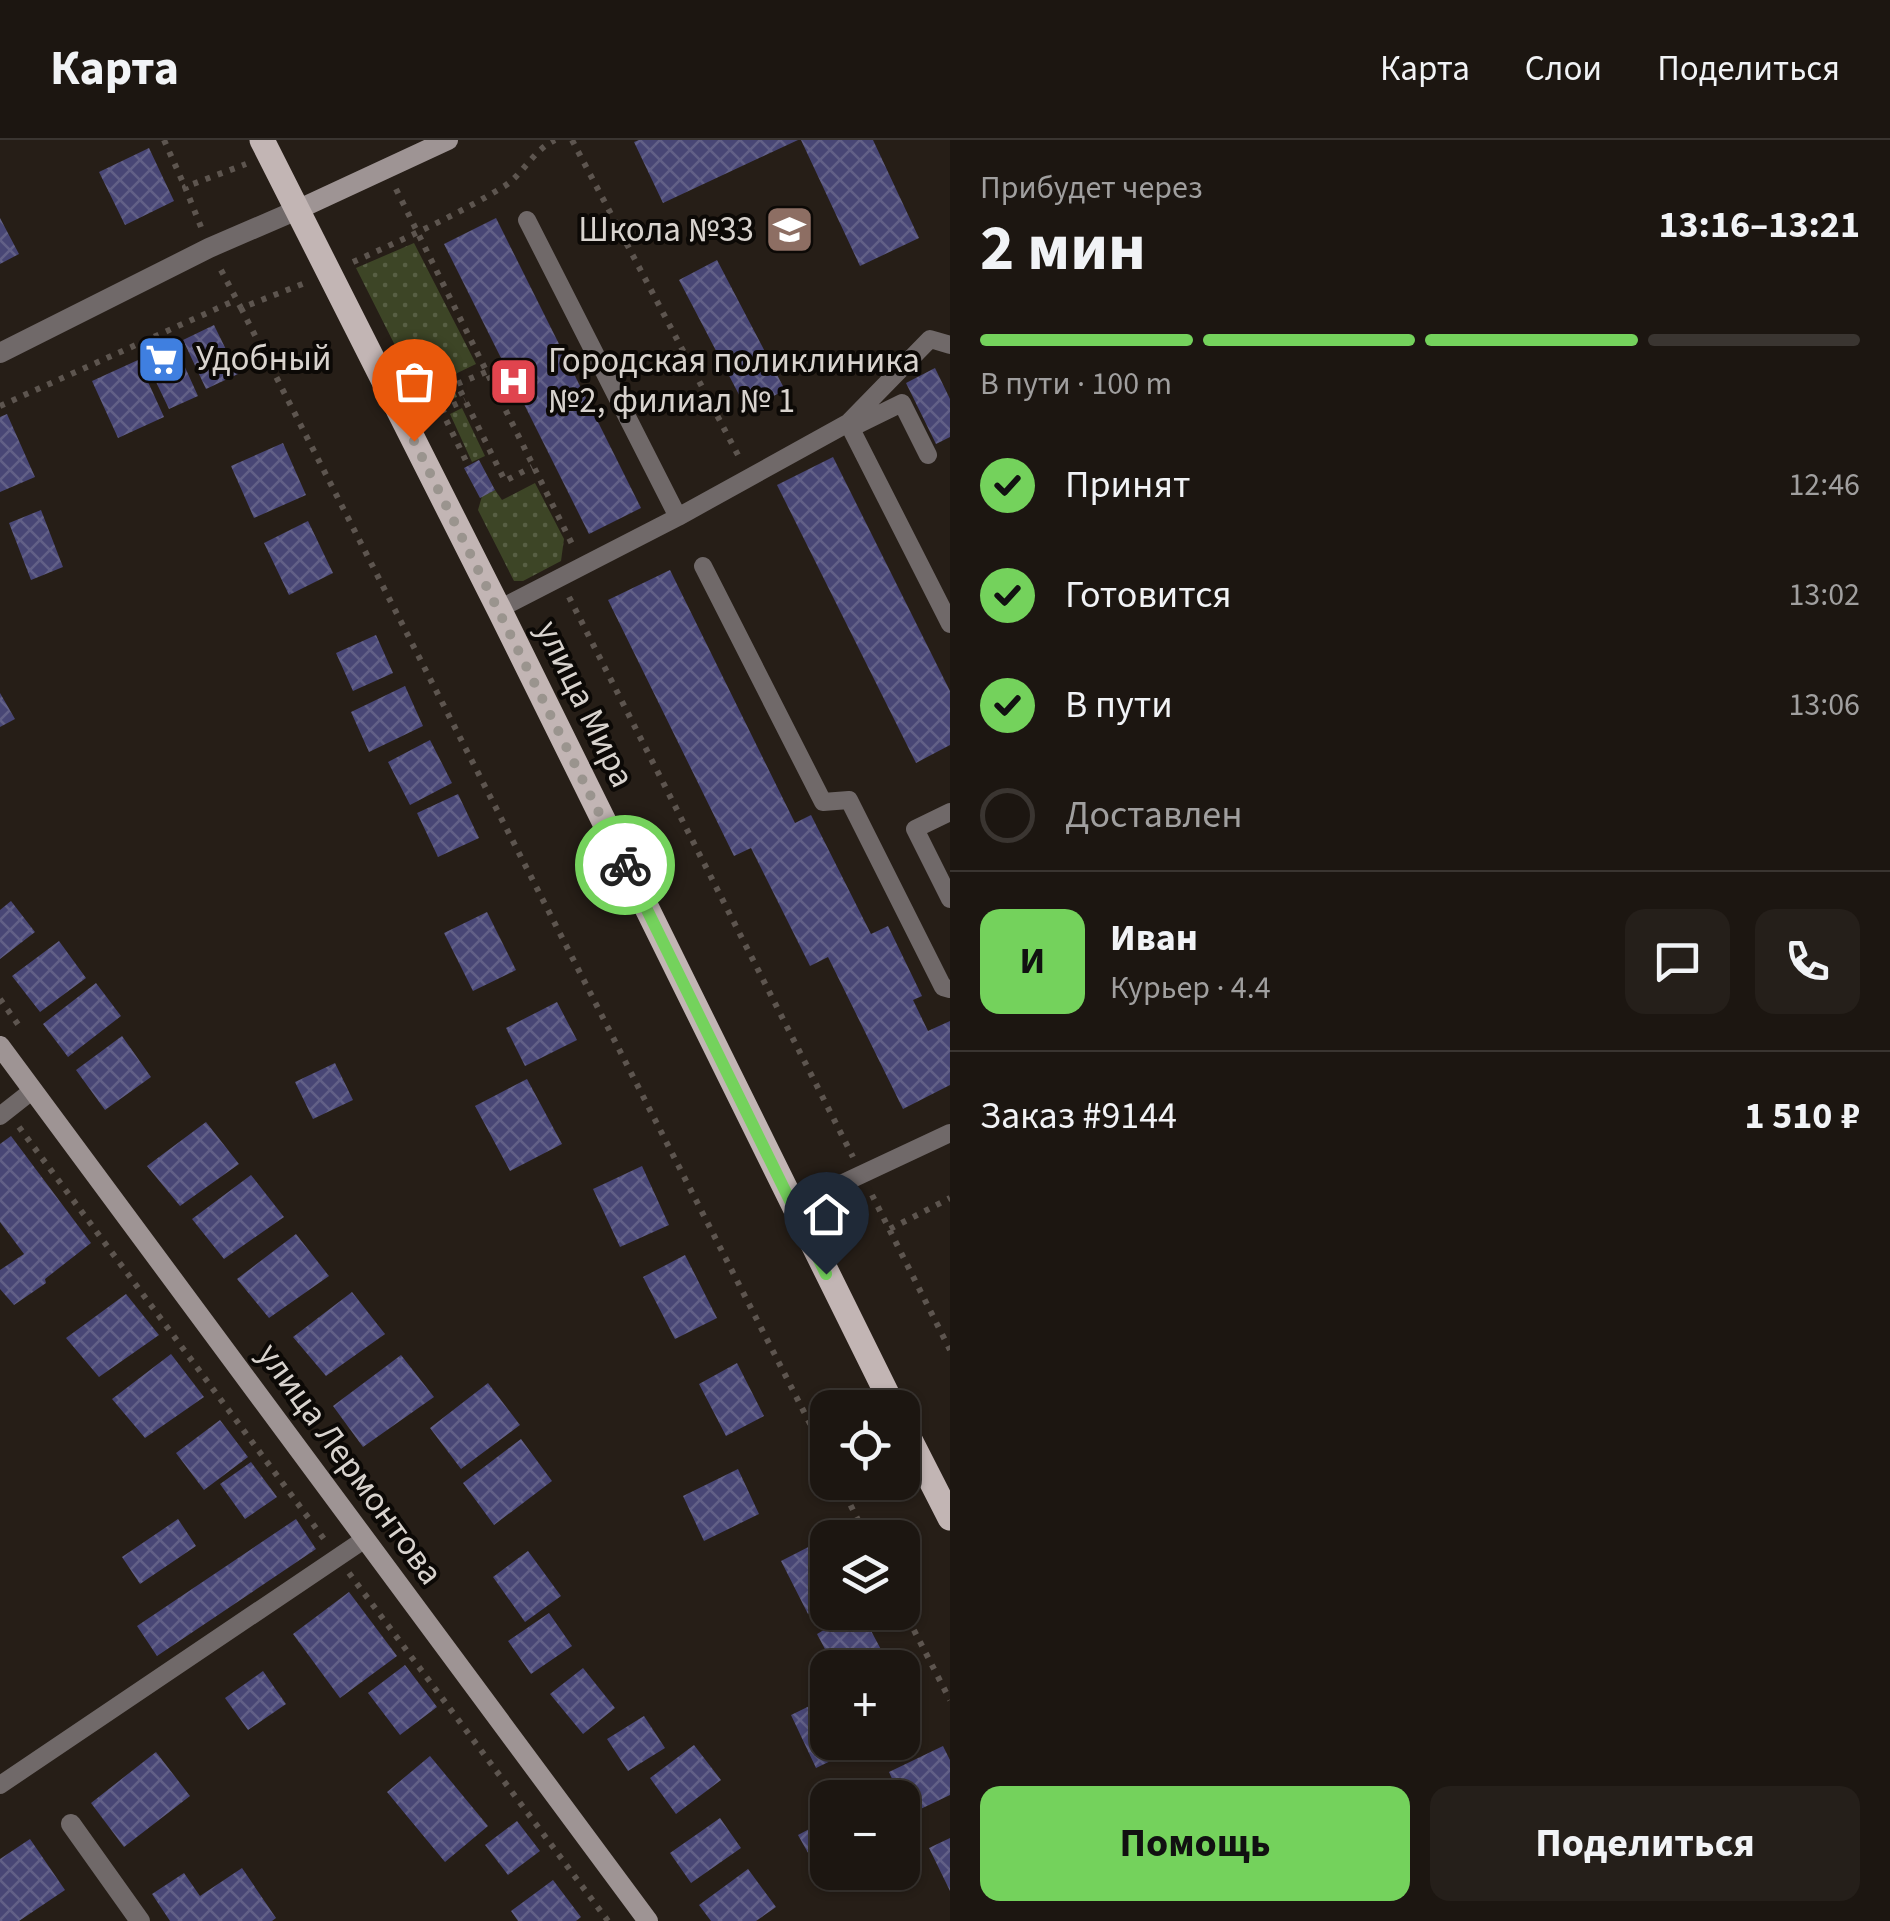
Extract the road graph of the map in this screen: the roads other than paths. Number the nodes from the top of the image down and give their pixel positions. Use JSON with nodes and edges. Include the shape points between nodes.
{"nodes":[{"id":1,"x":262,"y":140,"type":"edge"},
{"id":2,"x":448,"y":140,"type":"edge"},
{"id":3,"x":297,"y":210,"type":"junction"},
{"id":4,"x":526,"y":220,"type":"dead end"},
{"id":5,"x":950,"y":345,"type":"edge"},
{"id":6,"x":0,"y":353,"type":"edge"},
{"id":7,"x":849,"y":426,"type":"junction"},
{"id":8,"x":928,"y":454,"type":"dead end"},
{"id":9,"x":678,"y":517,"type":"junction"},
{"id":10,"x":703,"y":566,"type":"dead end"},
{"id":11,"x":499,"y":609,"type":"junction"},
{"id":12,"x":950,"y":624,"type":"edge"},
{"id":13,"x":950,"y":812,"type":"edge"},
{"id":14,"x":949,"y":893,"type":"edge"},
{"id":15,"x":950,"y":989,"type":"edge"},
{"id":16,"x":0,"y":1046,"type":"edge"},
{"id":17,"x":33,"y":1090,"type":"junction"},
{"id":18,"x":3,"y":1114,"type":"edge"},
{"id":19,"x":950,"y":1133,"type":"edge"},
{"id":20,"x":792,"y":1207,"type":"junction"},
{"id":21,"x":885,"y":1390,"type":"edge"},
{"id":22,"x":920,"y":1459,"type":"edge"},
{"id":23,"x":950,"y":1518,"type":"edge"},
{"id":24,"x":365,"y":1539,"type":"junction"},
{"id":25,"x":0,"y":1784,"type":"edge"},
{"id":26,"x":71,"y":1824,"type":"dead end"},
{"id":27,"x":140,"y":1921,"type":"edge"},
{"id":28,"x":648,"y":1921,"type":"edge"}],
"edges":[{"from":1,"to":3,"type":"main road","name":"улица Мира"},
{"from":2,"to":3,"type":"main road"},
{"from":3,"to":6,"type":"street"},
{"from":3,"to":11,"type":"main road","name":"улица Мира"},
{"from":4,"to":9,"type":"lane"},
{"from":5,"to":7,"type":"lane","via":[[930,339]]},
{"from":7,"to":8,"type":"lane","via":[[902,403]]},
{"from":7,"to":9,"type":"lane"},
{"from":7,"to":12,"type":"lane"},
{"from":9,"to":11,"type":"lane"},
{"from":10,"to":15,"type":"lane","via":[[823,802],[849,800],[942,987]]},
{"from":11,"to":20,"type":"main road","name":"улица Мира"},
{"from":13,"to":14,"type":"lane","via":[[916,829]]},
{"from":16,"to":17,"type":"main road","name":"улица Лермонтова"},
{"from":17,"to":18,"type":"lane"},
{"from":17,"to":24,"type":"main road","name":"улица Лермонтова"},
{"from":19,"to":20,"type":"lane"},
{"from":20,"to":21,"type":"main road","name":"улица Мира"},
{"from":22,"to":23,"type":"main road"},
{"from":24,"to":25,"type":"lane"},
{"from":24,"to":28,"type":"main road","name":"улица Лермонтова"},
{"from":26,"to":27,"type":"street"}]}
